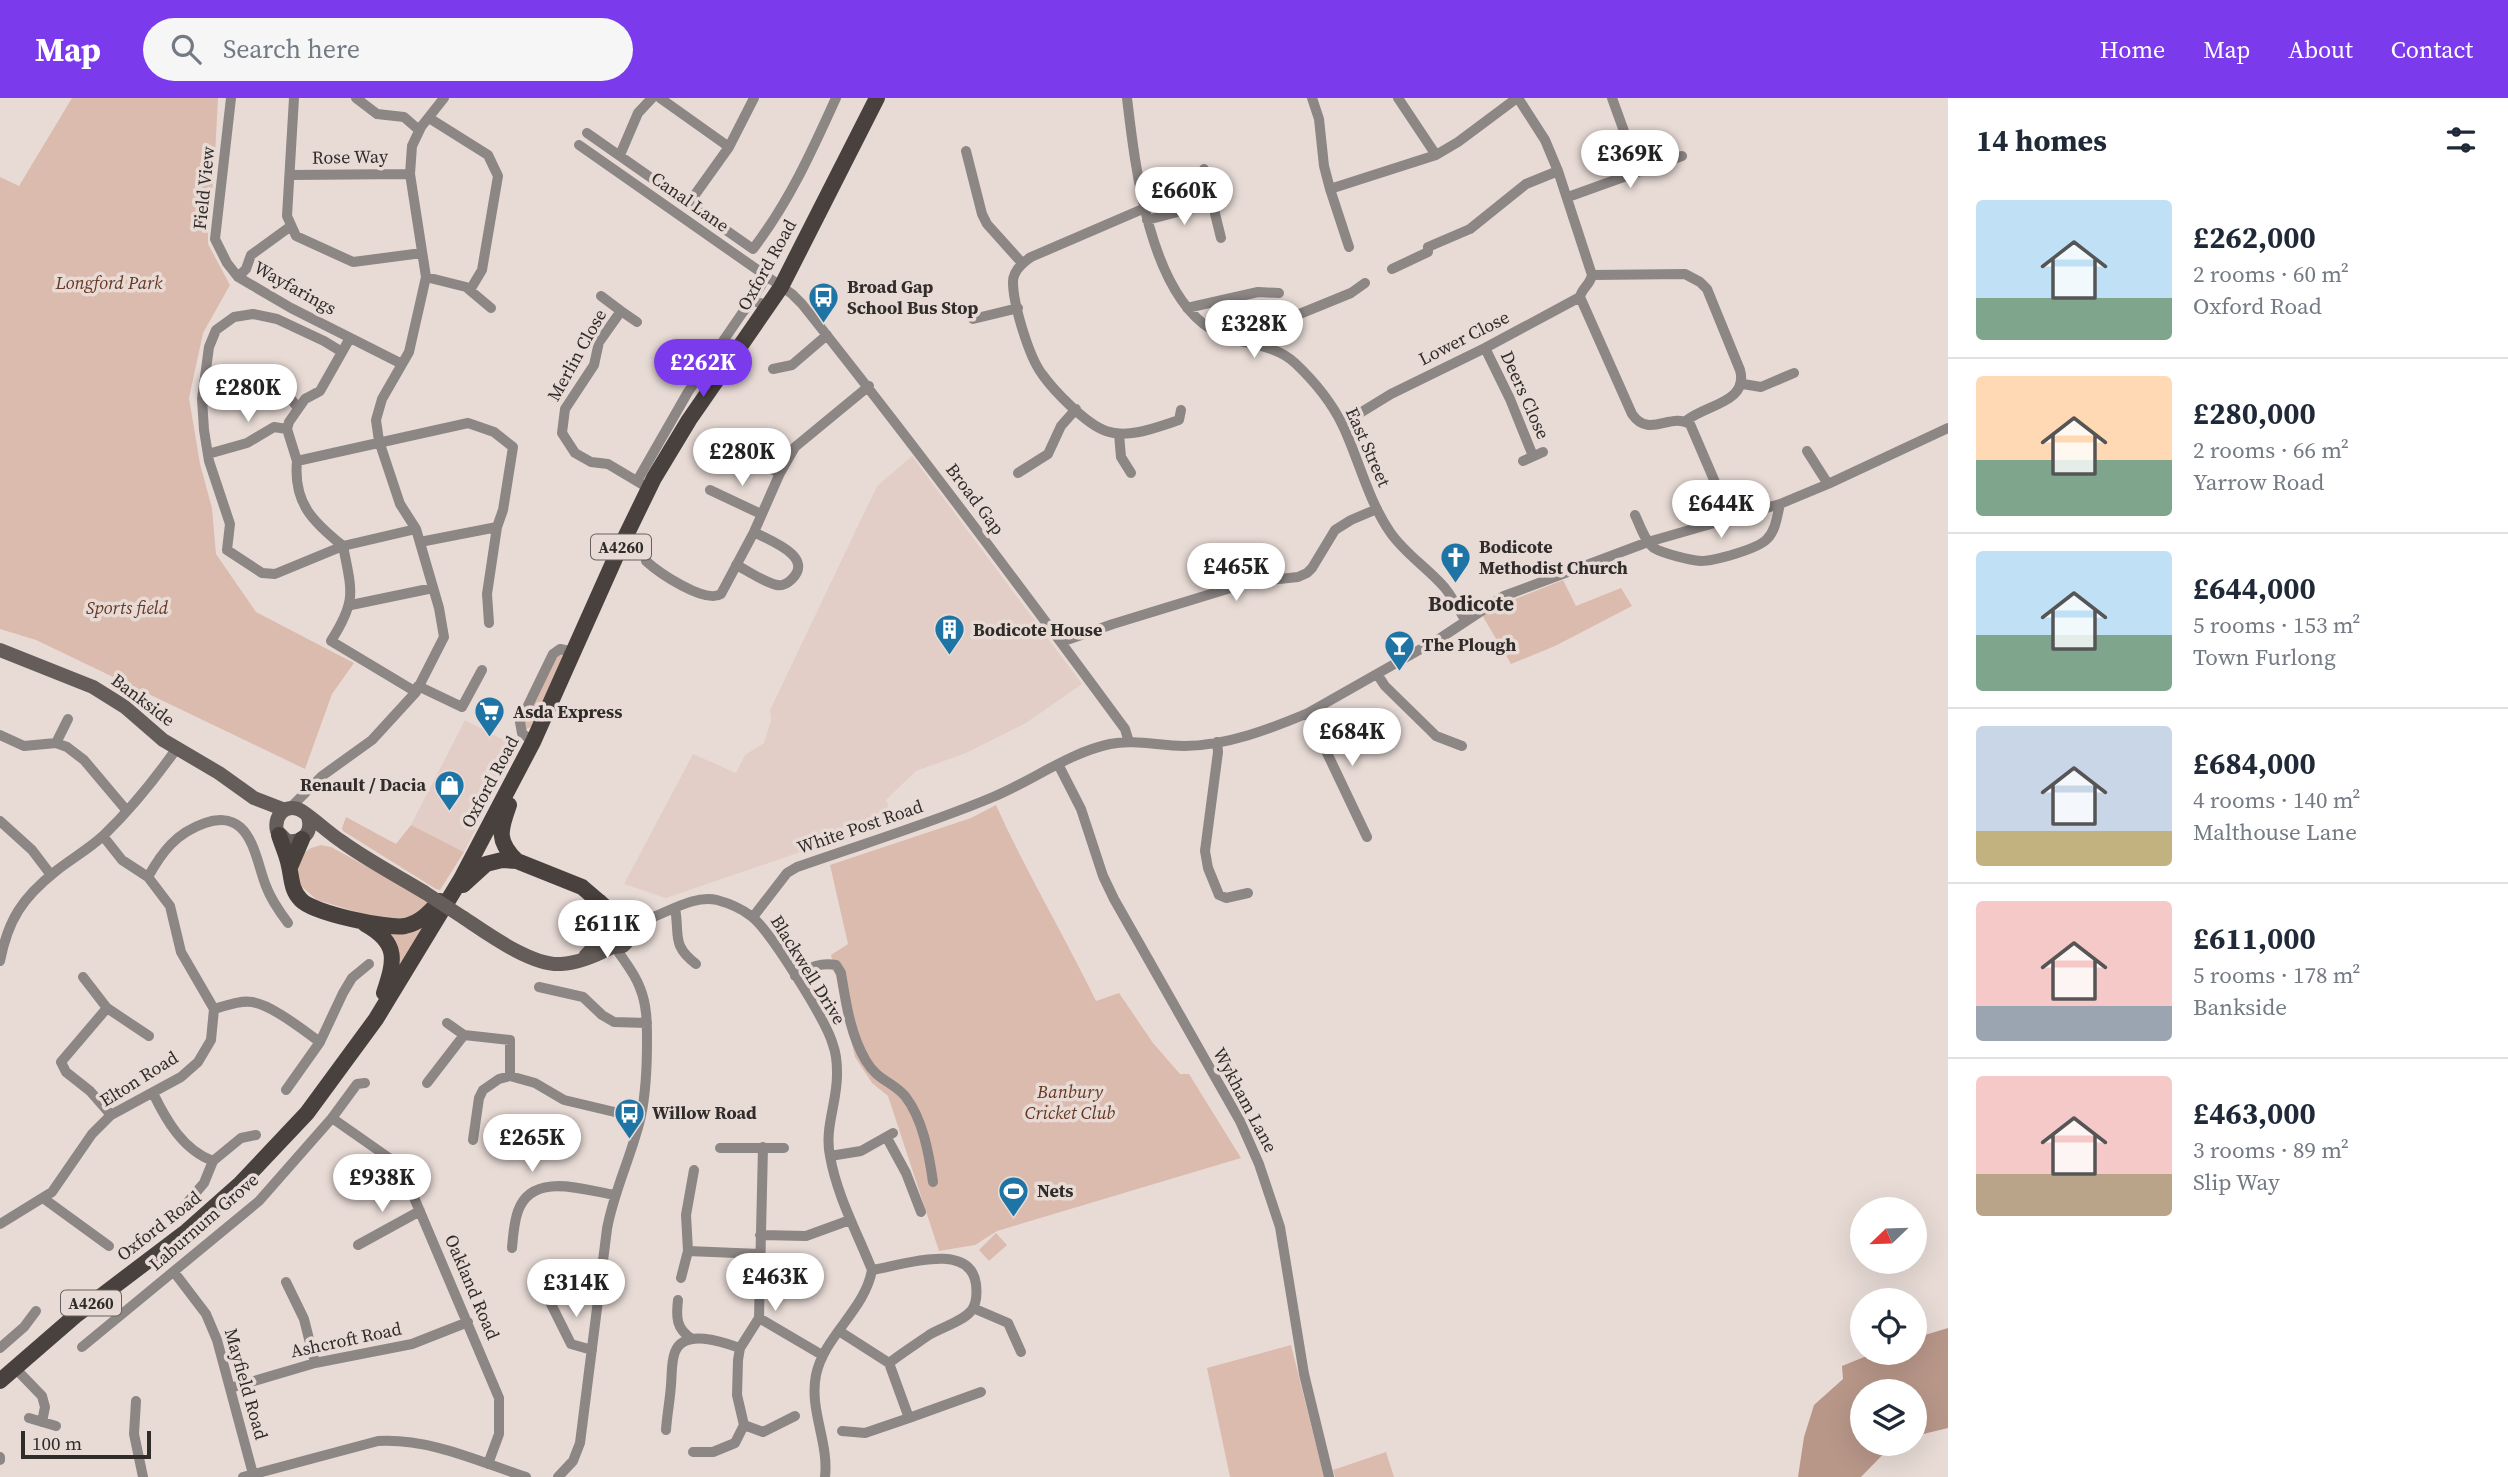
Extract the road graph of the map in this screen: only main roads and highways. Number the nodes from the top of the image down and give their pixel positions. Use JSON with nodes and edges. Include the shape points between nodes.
{"nodes":[{"id":1,"x":877,"y":98,"type":"edge"},
{"id":2,"x":522,"y":763,"type":"junction"},
{"id":3,"x":277,"y":830,"type":"road end"},
{"id":4,"x":304,"y":837,"type":"road end"},
{"id":5,"x":517,"y":861,"type":"junction"},
{"id":6,"x":290,"y":867,"type":"junction"},
{"id":7,"x":461,"y":879,"type":"junction"},
{"id":8,"x":598,"y":900,"type":"junction"},
{"id":9,"x":447,"y":902,"type":"junction"},
{"id":10,"x":358,"y":920,"type":"junction"},
{"id":11,"x":605,"y":930,"type":"road end"},
{"id":12,"x":627,"y":931,"type":"road end"},
{"id":13,"x":376,"y":1019,"type":"junction"},
{"id":14,"x":0,"y":1381,"type":"edge"}],
"edges":[{"from":1,"to":2,"type":"main road","name":"Oxford Road","number":"A4260","via":[[781,287],[654,478],[644,485]]},
{"from":2,"to":5,"type":"main road","via":[[500,831],[506,849]]},
{"from":2,"to":7,"type":"main road","name":"Oxford Road","number":"A4260"},
{"from":3,"to":6,"type":"main road"},
{"from":4,"to":6,"type":"main road"},
{"from":5,"to":8,"type":"main road","via":[[572,882]]},
{"from":5,"to":9,"type":"main road","via":[[486,864]]},
{"from":6,"to":10,"type":"main road","via":[[293,888],[306,905]]},
{"from":7,"to":9,"type":"main road","name":"Oxford Road","number":"A4260"},
{"from":7,"to":10,"type":"main road","via":[[412,924]]},
{"from":8,"to":11,"type":"main road"},
{"from":8,"to":12,"type":"main road"},
{"from":9,"to":13,"type":"main road","name":"Oxford Road","number":"A4260"},
{"from":10,"to":13,"type":"main road","via":[[382,935],[391,948],[391,974]]},
{"from":13,"to":14,"type":"main road","name":"Oxford Road","number":"A4260","via":[[307,1113],[240,1184]]}]}
